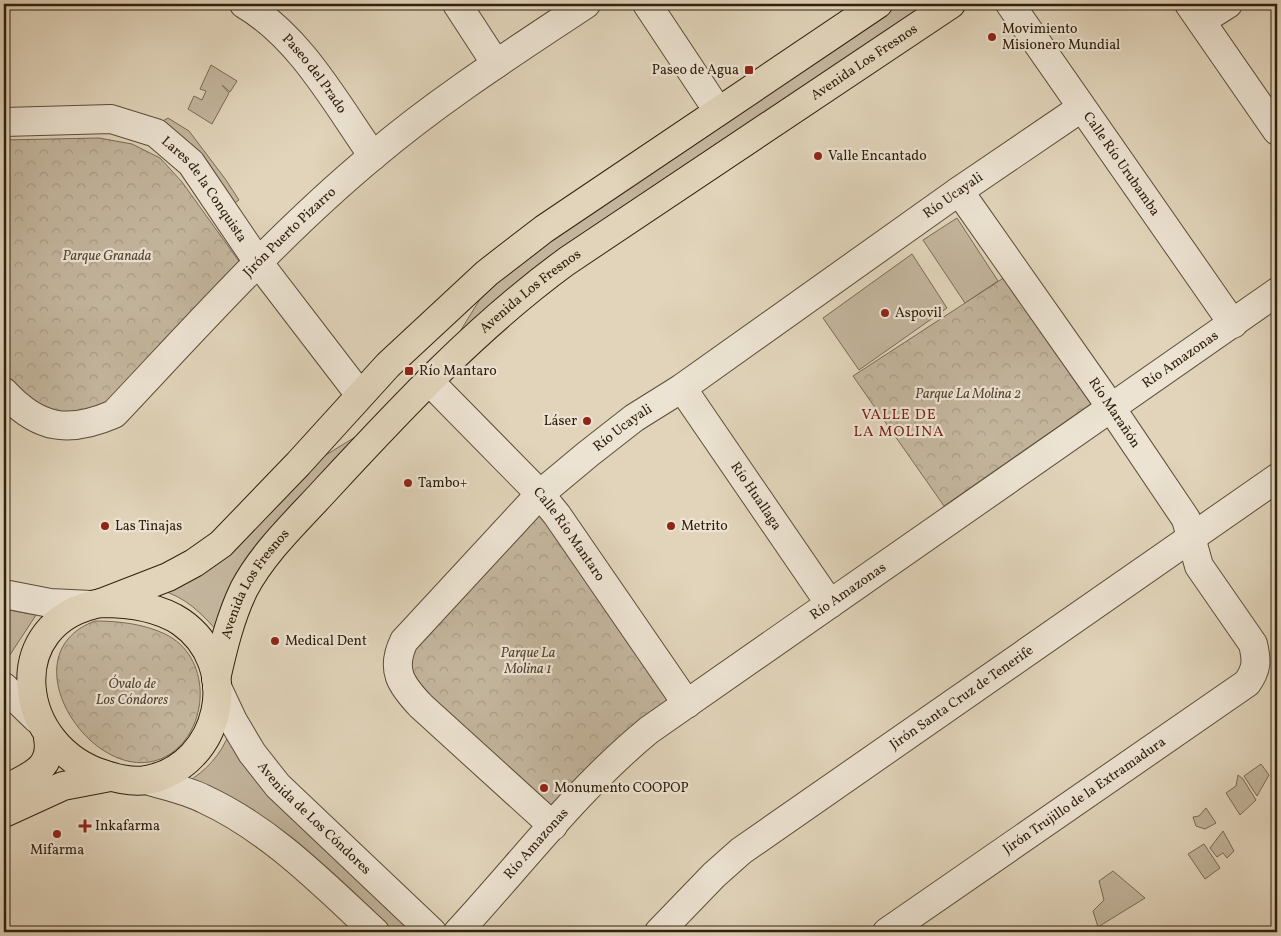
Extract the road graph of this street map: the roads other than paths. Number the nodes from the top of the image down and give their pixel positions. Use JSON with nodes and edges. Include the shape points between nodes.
{"nodes":[{"id":1,"x":244,"y":4,"type":"edge"},
{"id":2,"x":457,"y":4,"type":"edge"},
{"id":3,"x":586,"y":4,"type":"edge"},
{"id":4,"x":647,"y":4,"type":"edge"},
{"id":5,"x":878,"y":4,"type":"edge"},
{"id":6,"x":951,"y":4,"type":"edge"},
{"id":7,"x":1010,"y":4,"type":"edge"},
{"id":8,"x":1228,"y":4,"type":"edge"},
{"id":9,"x":1195,"y":13,"type":"edge"},
{"id":10,"x":496,"y":64,"type":"junction"},
{"id":11,"x":1081,"y":108,"type":"junction"},
{"id":12,"x":718,"y":111,"type":"junction"},
{"id":13,"x":4,"y":122,"type":"edge"},
{"id":14,"x":1277,"y":132,"type":"edge"},
{"id":15,"x":372,"y":156,"type":"junction"},
{"id":16,"x":959,"y":191,"type":"junction"},
{"id":17,"x":258,"y":262,"type":"junction"},
{"id":18,"x":1277,"y":292,"type":"edge"},
{"id":19,"x":1232,"y":324,"type":"junction"},
{"id":20,"x":429,"y":381,"type":"junction"},
{"id":21,"x":682,"y":388,"type":"junction"},
{"id":22,"x":4,"y":392,"type":"edge"},
{"id":23,"x":360,"y":395,"type":"junction"},
{"id":24,"x":1110,"y":407,"type":"junction"},
{"id":25,"x":1277,"y":478,"type":"edge"},
{"id":26,"x":540,"y":494,"type":"junction"},
{"id":27,"x":1191,"y":538,"type":"junction"},
{"id":28,"x":4,"y":594,"type":"edge"},
{"id":29,"x":96,"y":604,"type":"junction"},
{"id":30,"x":830,"y":604,"type":"junction"},
{"id":31,"x":1253,"y":644,"type":"joint"},
{"id":32,"x":217,"y":683,"type":"junction"},
{"id":33,"x":4,"y":687,"type":"edge"},
{"id":34,"x":687,"y":704,"type":"junction"},
{"id":35,"x":42,"y":729,"type":"junction"},
{"id":36,"x":112,"y":777,"type":"junction"},
{"id":37,"x":146,"y":780,"type":"junction"},
{"id":38,"x":4,"y":790,"type":"edge"},
{"id":39,"x":4,"y":813,"type":"edge"},
{"id":40,"x":553,"y":826,"type":"junction"},
{"id":41,"x":661,"y":931,"type":"edge"},
{"id":42,"x":375,"y":932,"type":"edge"},
{"id":43,"x":432,"y":932,"type":"edge"},
{"id":44,"x":458,"y":932,"type":"edge"},
{"id":45,"x":887,"y":932,"type":"edge"}],
"edges":[{"from":1,"to":15,"type":"street","name":"Paseo del Prado","via":[[271,24],[307,62]]},
{"from":2,"to":10,"type":"street"},
{"from":3,"to":10,"type":"street","name":"Jirón Puerto Pizarro"},
{"from":4,"to":12,"type":"street"},
{"from":5,"to":12,"type":"main road"},
{"from":6,"to":20,"type":"main road","name":"Avenida Los Fresnos","via":[[567,261],[499,313]]},
{"from":7,"to":11,"type":"street","name":"Calle Río Urubamba"},
{"from":8,"to":9,"type":"street"},
{"from":9,"to":14,"type":"street"},
{"from":10,"to":15,"type":"street","name":"Jirón Puerto Pizarro"},
{"from":11,"to":16,"type":"street","name":"Río Ucayali"},
{"from":11,"to":19,"type":"street","name":"Calle Río Urubamba"},
{"from":12,"to":23,"type":"main road","via":[[544,229],[487,273],[433,320]]},
{"from":13,"to":17,"type":"street","name":"Lares de la Conquista","via":[[111,119],[156,133],[191,163]]},
{"from":15,"to":17,"type":"street","name":"Jirón Puerto Pizarro"},
{"from":16,"to":21,"type":"street","name":"Río Ucayali"},
{"from":16,"to":24,"type":"street","name":"Río Marañón"},
{"from":17,"to":22,"type":"street","name":"Jirón Puerto Pizarro","via":[[114,414],[93,423],[70,427],[40,421],[16,406]]},
{"from":17,"to":23,"type":"street","name":"Lares de la Conquista"},
{"from":18,"to":19,"type":"street","name":"Río Amazonas"},
{"from":19,"to":24,"type":"street","name":"Río Amazonas"},
{"from":20,"to":26,"type":"street","name":"Calle Río Mantaro"},
{"from":20,"to":32,"type":"main road","name":"Avenida Los Fresnos","via":[[327,488],[259,566],[231,617]]},
{"from":21,"to":26,"type":"street","name":"Río Ucayali","via":[[634,418]]},
{"from":21,"to":30,"type":"street","name":"Río Huallaga"},
{"from":23,"to":29,"type":"main road","via":[[221,544],[168,577]]},
{"from":24,"to":27,"type":"street","name":"Río Marañón","via":[[1186,519]]},
{"from":24,"to":30,"type":"street","name":"Río Amazonas"},
{"from":25,"to":27,"type":"street","name":"Jirón Santa Cruz de Tenerife"},
{"from":26,"to":34,"type":"street","name":"Calle Río Mantaro","via":[[616,598]]},
{"from":26,"to":40,"type":"street","name":"Río Ucayali","via":[[413,628],[398,653],[397,664],[406,690],[421,706]]},
{"from":27,"to":31,"type":"street","name":"Río Marañón","via":[[1199,566]]},
{"from":27,"to":41,"type":"street","name":"Jirón Santa Cruz de Tenerife","via":[[741,852],[714,875]]},
{"from":28,"to":29,"type":"street","via":[[50,602]]},
{"from":29,"to":32,"type":"main road","via":[[136,606],[180,622],[203,645]]},
{"from":29,"to":35,"type":"main road","via":[[60,617],[38,639],[28,668],[27,686]]},
{"from":30,"to":34,"type":"street","name":"Río Amazonas"},
{"from":31,"to":45,"type":"street","name":"Jirón Trujillo de la Extramadura","via":[[1257,659],[1255,671],[1247,683]]},
{"from":32,"to":37,"type":"main road","via":[[216,715],[200,748],[173,770]]},
{"from":32,"to":43,"type":"street","name":"Avenida de Los Cóndores","via":[[233,721],[252,753],[278,786]]},
{"from":33,"to":35,"type":"street"},
{"from":34,"to":40,"type":"street","name":"Río Amazonas","via":[[613,760]]},
{"from":35,"to":36,"type":"main road","via":[[64,753],[82,766]]},
{"from":35,"to":38,"type":"main road","via":[[49,758],[42,767]]},
{"from":36,"to":37,"type":"main road"},
{"from":36,"to":39,"type":"main road","via":[[63,786]]},
{"from":37,"to":42,"type":"street","via":[[203,798],[254,826]]},
{"from":40,"to":44,"type":"street","name":"Río Amazonas"}]}
